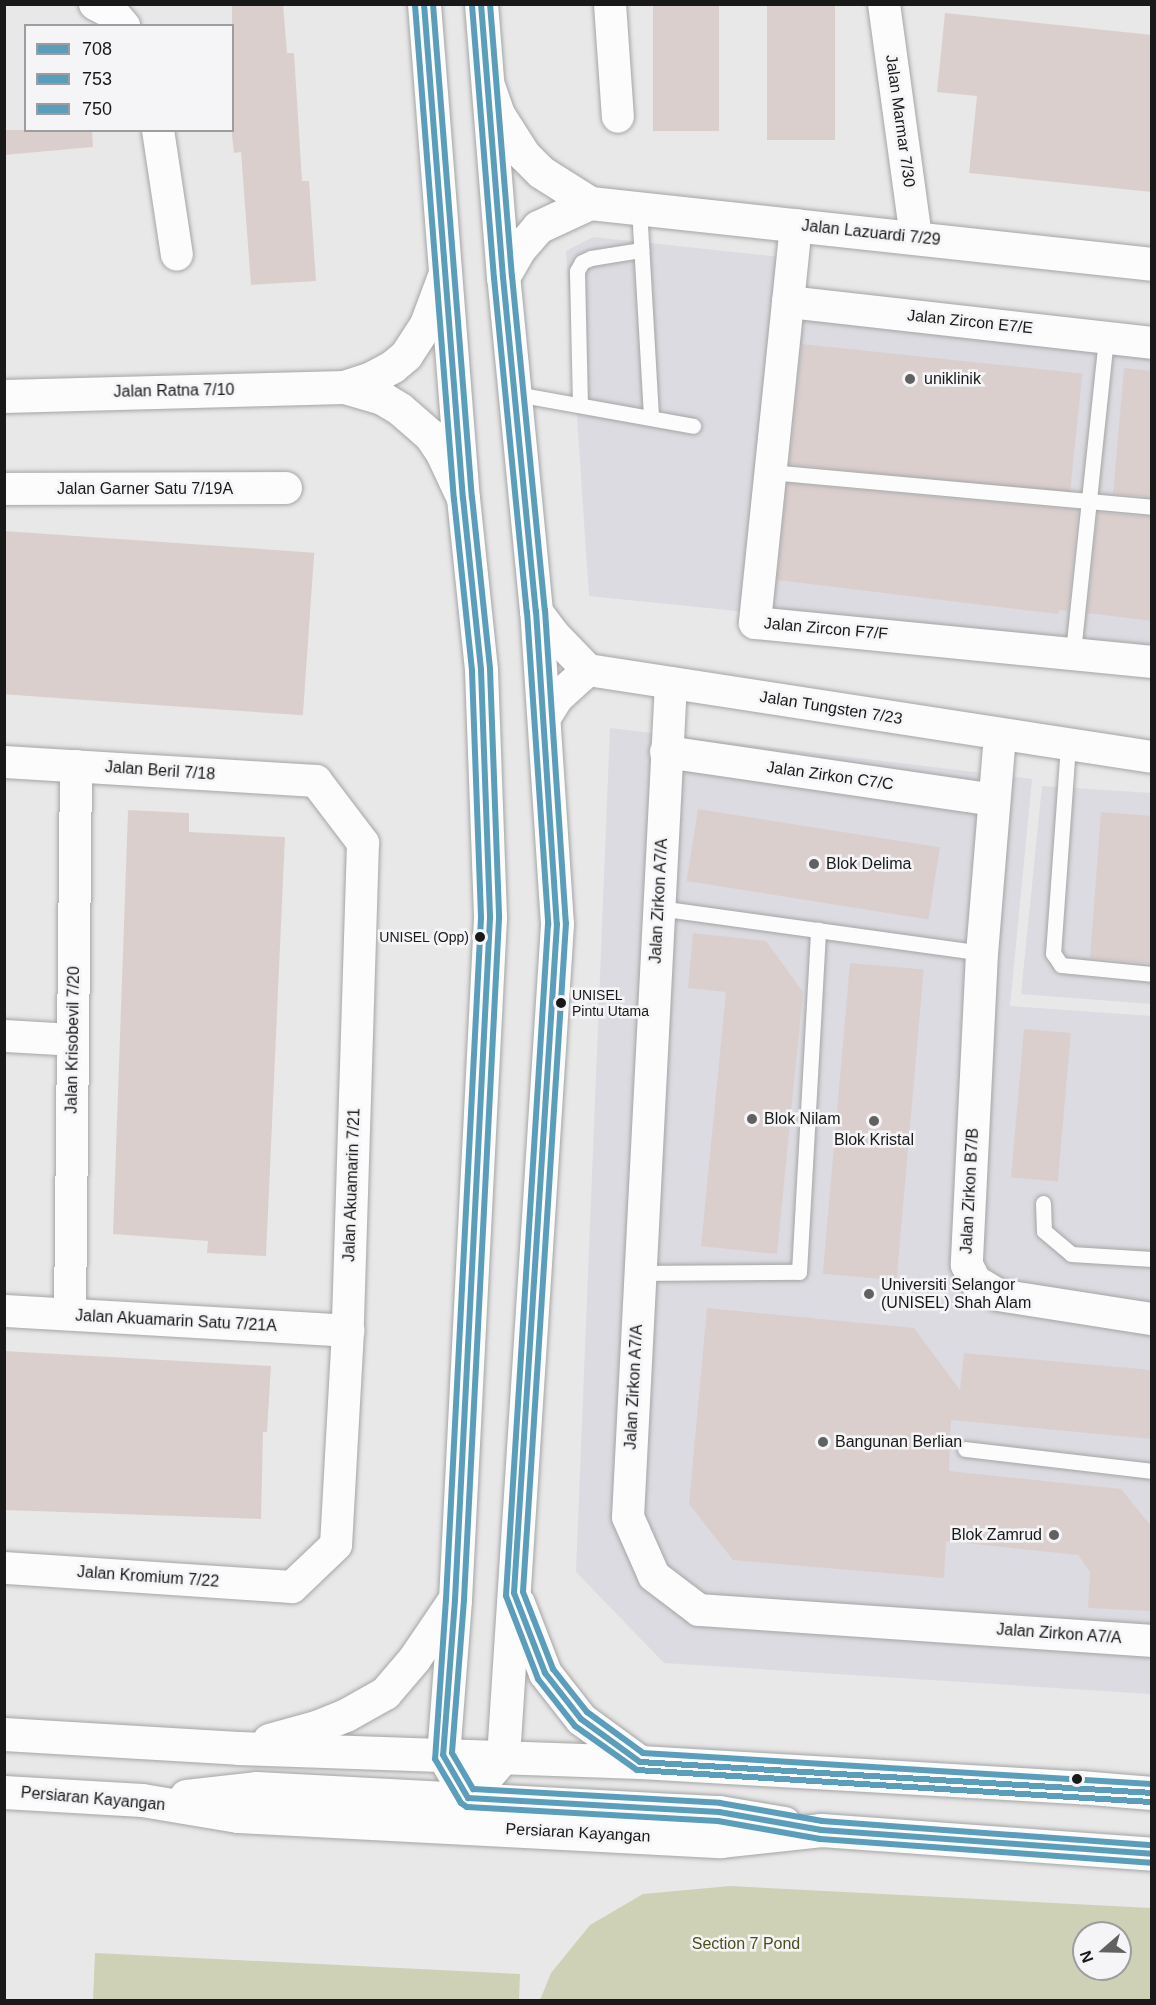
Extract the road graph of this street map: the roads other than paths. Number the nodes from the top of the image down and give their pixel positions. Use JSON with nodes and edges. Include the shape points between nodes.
{"nodes":[{"id":1,"x":424,"y":4,"type":"edge"},
{"id":2,"x":481,"y":4,"type":"edge"},
{"id":3,"x":610,"y":4,"type":"edge"},
{"id":4,"x":884,"y":4,"type":"edge"},
{"id":5,"x":487,"y":81,"type":"junction"},
{"id":6,"x":618,"y":117,"type":"dead end"},
{"id":7,"x":158,"y":132,"type":"edge"},
{"id":8,"x":590,"y":203,"type":"junction"},
{"id":9,"x":639,"y":208,"type":"junction"},
{"id":10,"x":796,"y":225,"type":"junction"},
{"id":11,"x":916,"y":238,"type":"junction"},
{"id":12,"x":641,"y":250,"type":"junction"},
{"id":13,"x":177,"y":255,"type":"dead end"},
{"id":14,"x":1152,"y":264,"type":"edge"},
{"id":15,"x":445,"y":273,"type":"junction"},
{"id":16,"x":503,"y":277,"type":"junction"},
{"id":17,"x":788,"y":302,"type":"junction"},
{"id":18,"x":1106,"y":338,"type":"junction"},
{"id":19,"x":1152,"y":343,"type":"edge"},
{"id":20,"x":344,"y":387,"type":"junction"},
{"id":21,"x":516,"y":394,"type":"junction"},
{"id":22,"x":4,"y":396,"type":"edge"},
{"id":23,"x":580,"y":405,"type":"junction"},
{"id":24,"x":651,"y":418,"type":"junction"},
{"id":25,"x":693,"y":426,"type":"dead end"},
{"id":26,"x":769,"y":472,"type":"junction"},
{"id":27,"x":286,"y":488,"type":"dead end"},
{"id":28,"x":4,"y":489,"type":"edge"},
{"id":29,"x":463,"y":498,"type":"junction"},
{"id":30,"x":1089,"y":501,"type":"junction"},
{"id":31,"x":1152,"y":507,"type":"edge"},
{"id":32,"x":536,"y":611,"type":"junction"},
{"id":33,"x":1073,"y":652,"type":"junction"},
{"id":34,"x":1152,"y":662,"type":"edge"},
{"id":35,"x":588,"y":670,"type":"junction"},
{"id":36,"x":671,"y":683,"type":"junction"},
{"id":37,"x":543,"y":719,"type":"junction"},
{"id":38,"x":1000,"y":735,"type":"junction"},
{"id":39,"x":1068,"y":745,"type":"junction"},
{"id":40,"x":666,"y":752,"type":"junction"},
{"id":41,"x":1152,"y":757,"type":"edge"},
{"id":42,"x":4,"y":762,"type":"edge"},
{"id":43,"x":76,"y":766,"type":"junction"},
{"id":44,"x":316,"y":781,"type":"joint"},
{"id":45,"x":994,"y":800,"type":"junction"},
{"id":46,"x":659,"y":908,"type":"junction"},
{"id":47,"x":818,"y":930,"type":"junction"},
{"id":48,"x":982,"y":953,"type":"junction"},
{"id":49,"x":1152,"y":974,"type":"edge"},
{"id":50,"x":4,"y":1036,"type":"edge"},
{"id":51,"x":73,"y":1040,"type":"junction"},
{"id":52,"x":1043,"y":1203,"type":"dead end"},
{"id":53,"x":1152,"y":1259,"type":"edge"},
{"id":54,"x":640,"y":1273,"type":"junction"},
{"id":55,"x":4,"y":1311,"type":"edge"},
{"id":56,"x":70,"y":1314,"type":"junction"},
{"id":57,"x":1152,"y":1320,"type":"edge"},
{"id":58,"x":348,"y":1331,"type":"junction"},
{"id":59,"x":965,"y":1449,"type":"dead end"},
{"id":60,"x":1152,"y":1471,"type":"edge"},
{"id":61,"x":4,"y":1568,"type":"edge"},
{"id":62,"x":292,"y":1587,"type":"joint"},
{"id":63,"x":514,"y":1593,"type":"junction"},
{"id":64,"x":455,"y":1600,"type":"junction"},
{"id":65,"x":1152,"y":1641,"type":"edge"},
{"id":66,"x":4,"y":1734,"type":"edge"},
{"id":67,"x":238,"y":1748,"type":"junction"},
{"id":68,"x":443,"y":1755,"type":"junction"},
{"id":69,"x":503,"y":1756,"type":"junction"},
{"id":70,"x":640,"y":1762,"type":"junction"},
{"id":71,"x":4,"y":1792,"type":"edge"},
{"id":72,"x":1152,"y":1793,"type":"edge"},
{"id":73,"x":468,"y":1798,"type":"junction"},
{"id":74,"x":142,"y":1800,"type":"junction"},
{"id":75,"x":821,"y":1830,"type":"junction"},
{"id":76,"x":1152,"y":1854,"type":"edge"}],
"edges":[{"from":1,"to":15,"type":"main road"},
{"from":2,"to":5,"type":"main road"},
{"from":3,"to":6,"type":"street"},
{"from":4,"to":11,"type":"street","name":"Jalan Marmar 7/30"},
{"from":5,"to":8,"type":"main road","via":[[498,114],[524,155],[541,172]]},
{"from":5,"to":16,"type":"main road"},
{"from":7,"to":13,"type":"street"},
{"from":8,"to":9,"type":"main road","name":"Jalan Lazuardi 7/29"},
{"from":8,"to":16,"type":"main road","via":[[538,227]]},
{"from":9,"to":10,"type":"main road","name":"Jalan Lazuardi 7/29"},
{"from":9,"to":12,"type":"lane"},
{"from":10,"to":11,"type":"main road","name":"Jalan Lazuardi 7/29"},
{"from":10,"to":17,"type":"street","name":"Jalan Zircon F7/F"},
{"from":11,"to":14,"type":"main road","name":"Jalan Lazuardi 7/29"},
{"from":12,"to":23,"type":"lane","via":[[591,258],[582,262],[577,272]]},
{"from":12,"to":24,"type":"lane"},
{"from":15,"to":20,"type":"main road","name":"Jalan Ratna 7/10","via":[[426,324],[406,354],[369,379]]},
{"from":15,"to":29,"type":"main road"},
{"from":16,"to":21,"type":"main road"},
{"from":17,"to":18,"type":"street","name":"Jalan Zircon E7/E"},
{"from":17,"to":26,"type":"street","name":"Jalan Zircon F7/F"},
{"from":18,"to":19,"type":"street","name":"Jalan Zircon E7/E"},
{"from":18,"to":30,"type":"lane"},
{"from":20,"to":22,"type":"main road","name":"Jalan Ratna 7/10"},
{"from":20,"to":29,"type":"main road","name":"Jalan Ratna 7/10","via":[[382,398],[430,435]]},
{"from":21,"to":23,"type":"lane"},
{"from":21,"to":32,"type":"main road"},
{"from":23,"to":24,"type":"lane"},
{"from":24,"to":25,"type":"lane"},
{"from":26,"to":30,"type":"lane"},
{"from":26,"to":33,"type":"street","name":"Jalan Zircon F7/F","via":[[755,622]]},
{"from":27,"to":28,"type":"street","name":"Jalan Garner Satu 7/19A"},
{"from":29,"to":64,"type":"main road","via":[[481,670],[490,918]]},
{"from":30,"to":31,"type":"lane"},
{"from":30,"to":33,"type":"lane"},
{"from":32,"to":35,"type":"street"},
{"from":32,"to":37,"type":"main road"},
{"from":33,"to":34,"type":"street","name":"Jalan Zircon F7/F"},
{"from":35,"to":36,"type":"street","name":"Jalan Tungsten 7/23"},
{"from":35,"to":37,"type":"street","via":[[557,698]]},
{"from":36,"to":38,"type":"street","name":"Jalan Tungsten 7/23"},
{"from":36,"to":40,"type":"street","name":"Jalan Zirkon A7/A"},
{"from":37,"to":63,"type":"main road","via":[[557,924]]},
{"from":38,"to":39,"type":"street","name":"Jalan Tungsten 7/23"},
{"from":38,"to":45,"type":"street","name":"Jalan Zirkon B7/B"},
{"from":39,"to":41,"type":"street","name":"Jalan Tungsten 7/23"},
{"from":39,"to":49,"type":"lane","via":[[1053,953],[1061,965]]},
{"from":40,"to":45,"type":"street","name":"Jalan Zirkon C7/C"},
{"from":40,"to":46,"type":"street","name":"Jalan Zirkon A7/A"},
{"from":42,"to":43,"type":"street","name":"Jalan Beril 7/18"},
{"from":43,"to":44,"type":"street","name":"Jalan Beril 7/18"},
{"from":43,"to":51,"type":"street","name":"Jalan Krisobevil 7/20"},
{"from":44,"to":58,"type":"street","name":"Jalan Akuamarin 7/21","via":[[363,843]]},
{"from":45,"to":48,"type":"street","name":"Jalan Zirkon B7/B"},
{"from":46,"to":47,"type":"lane"},
{"from":46,"to":54,"type":"street","name":"Jalan Zirkon A7/A"},
{"from":47,"to":48,"type":"lane"},
{"from":47,"to":54,"type":"lane","via":[[799,1272]]},
{"from":48,"to":57,"type":"street","name":"Jalan Zirkon B7/B","via":[[967,1265],[975,1281],[998,1295]]},
{"from":50,"to":51,"type":"street"},
{"from":51,"to":56,"type":"street","name":"Jalan Krisobevil 7/20"},
{"from":52,"to":53,"type":"lane","via":[[1044,1231],[1071,1254]]},
{"from":54,"to":65,"type":"street","name":"Jalan Zirkon A7/A","via":[[628,1516],[654,1576],[699,1610]]},
{"from":55,"to":56,"type":"street","name":"Jalan Akuamarin Satu 7/21A"},
{"from":56,"to":58,"type":"street","name":"Jalan Akuamarin Satu 7/21A"},
{"from":58,"to":62,"type":"street","name":"Jalan Akuamarin 7/21","via":[[336,1545]]},
{"from":59,"to":60,"type":"lane"},
{"from":61,"to":62,"type":"street","name":"Jalan Kromium 7/22"},
{"from":63,"to":69,"type":"main road"},
{"from":63,"to":70,"type":"main road","via":[[544,1673],[581,1719]]},
{"from":64,"to":67,"type":"main road","via":[[385,1693],[316,1727]]},
{"from":64,"to":68,"type":"main road"},
{"from":66,"to":67,"type":"main road"},
{"from":67,"to":68,"type":"main road"},
{"from":68,"to":69,"type":"main road"},
{"from":68,"to":73,"type":"main road"},
{"from":69,"to":70,"type":"main road"},
{"from":69,"to":73,"type":"main road"},
{"from":70,"to":72,"type":"main road"},
{"from":71,"to":74,"type":"main road","name":"Persiaran Kayangan"},
{"from":73,"to":74,"type":"main road","via":[[256,1788]]},
{"from":73,"to":75,"type":"main road","via":[[719,1812]]},
{"from":74,"to":75,"type":"main road","name":"Persiaran Kayangan","via":[[238,1816],[720,1841]]},
{"from":75,"to":76,"type":"main road","name":"Persiaran Kayangan"}]}
